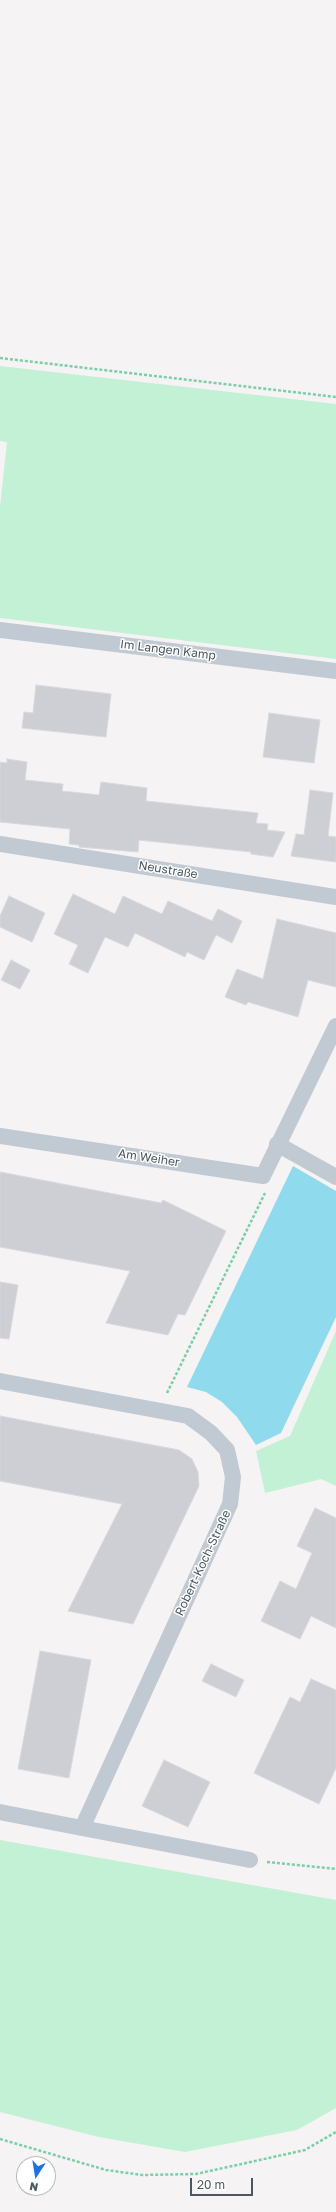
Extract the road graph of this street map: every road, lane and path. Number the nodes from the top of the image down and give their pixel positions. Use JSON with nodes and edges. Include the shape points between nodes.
{"nodes":[{"id":1,"x":0,"y":358,"type":"edge"},
{"id":2,"x":336,"y":397,"type":"edge"},
{"id":3,"x":0,"y":630,"type":"edge"},
{"id":4,"x":336,"y":671,"type":"edge"},
{"id":5,"x":0,"y":844,"type":"edge"},
{"id":6,"x":336,"y":897,"type":"edge"},
{"id":7,"x":336,"y":1026,"type":"edge"},
{"id":8,"x":0,"y":1136,"type":"edge"},
{"id":9,"x":277,"y":1144,"type":"junction"},
{"id":10,"x":263,"y":1176,"type":"junction"},
{"id":11,"x":336,"y":1177,"type":"edge"},
{"id":12,"x":0,"y":1381,"type":"edge"},
{"id":13,"x":159,"y":1409,"type":"junction"},
{"id":14,"x":0,"y":1812,"type":"edge"},
{"id":15,"x":82,"y":1828,"type":"junction"},
{"id":16,"x":250,"y":1860,"type":"joint"},
{"id":17,"x":336,"y":1869,"type":"edge"},
{"id":18,"x":336,"y":2132,"type":"edge"},
{"id":19,"x":0,"y":2139,"type":"edge"}],
"edges":[{"from":1,"to":2,"type":"path"},
{"from":3,"to":4,"type":"street","name":"Im Langen Kamp"},
{"from":5,"to":6,"type":"street","name":"Neustraße"},
{"from":7,"to":9,"type":"street"},
{"from":8,"to":10,"type":"street","name":"Am Weiher"},
{"from":9,"to":10,"type":"street"},
{"from":9,"to":11,"type":"street"},
{"from":10,"to":13,"type":"path","via":[[267,1186],[263,1200]]},
{"from":12,"to":13,"type":"street","name":"Robert-Koch-Straße"},
{"from":13,"to":15,"type":"street","name":"Robert-Koch-Straße","via":[[188,1416],[211,1433],[227,1450],[233,1477],[230,1504]]},
{"from":14,"to":15,"type":"street"},
{"from":15,"to":16,"type":"street"},
{"from":16,"to":17,"type":"path"},
{"from":18,"to":19,"type":"path","via":[[305,2150],[196,2174],[142,2175],[106,2170]]}]}
